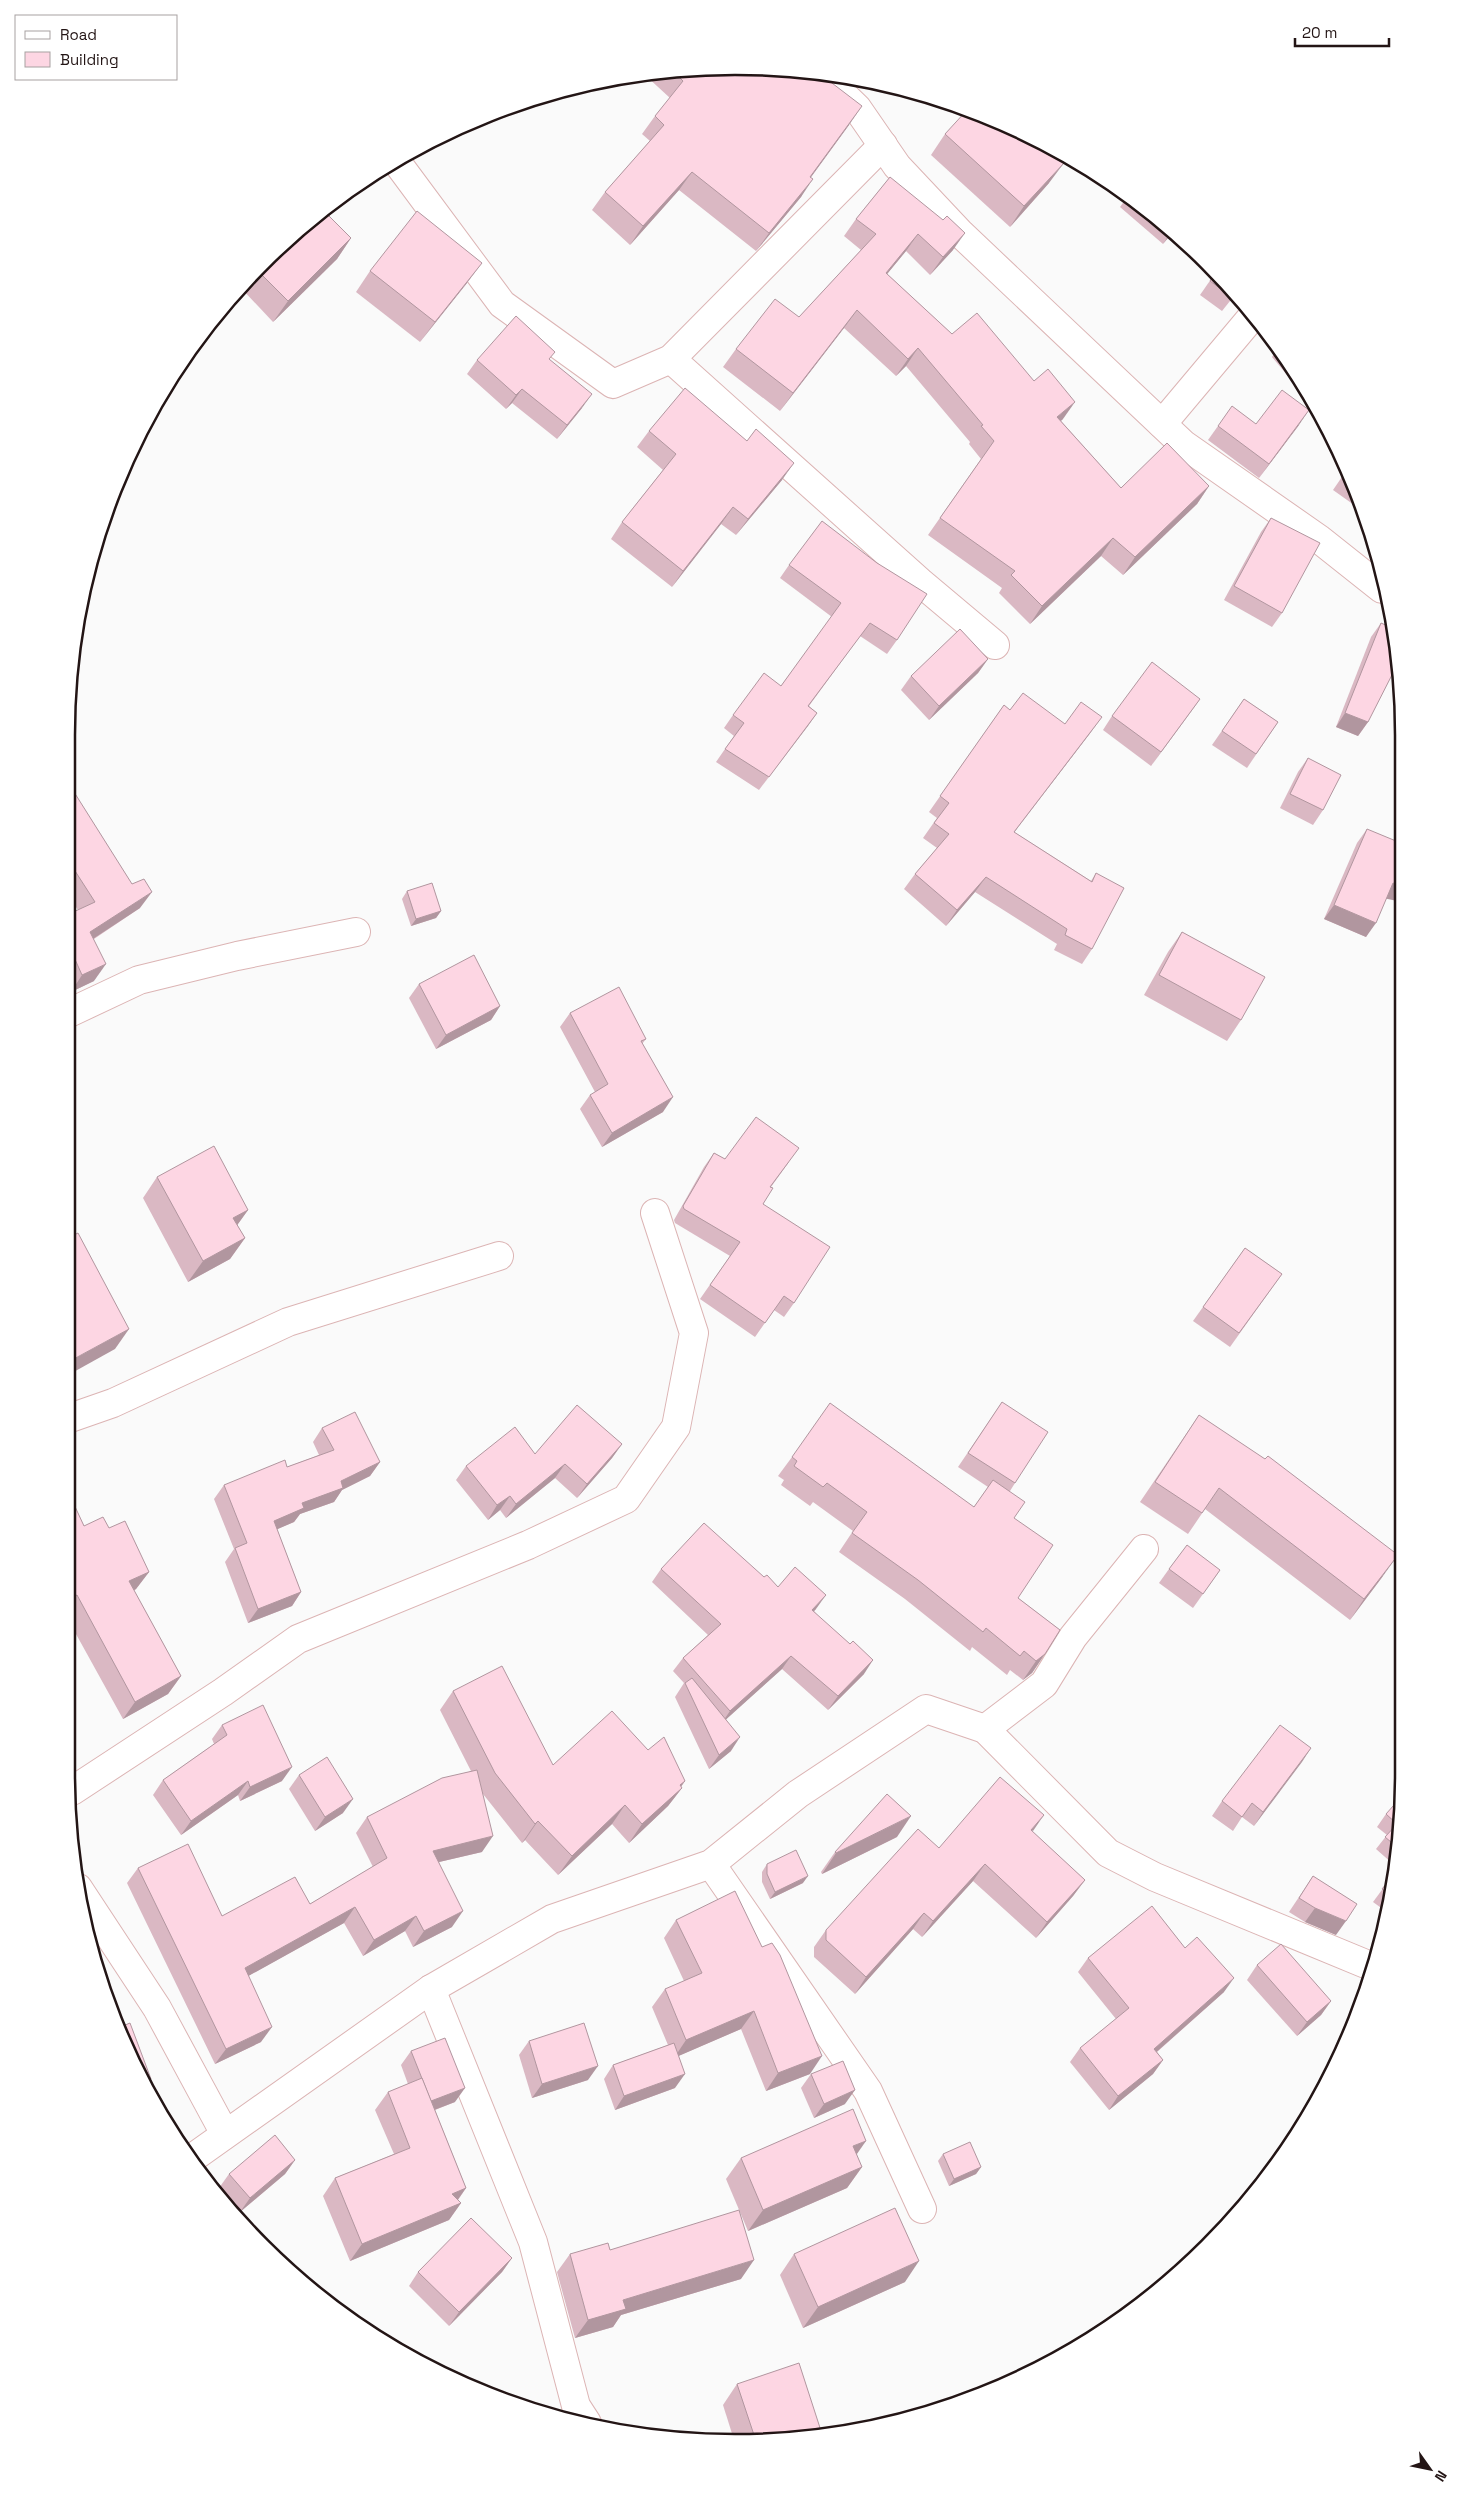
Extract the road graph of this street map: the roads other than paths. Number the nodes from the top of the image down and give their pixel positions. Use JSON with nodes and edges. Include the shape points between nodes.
{"nodes":[{"id":1,"x":831,"y":83,"type":"edge"},
{"id":2,"x":883,"y":145,"type":"junction"},
{"id":3,"x":400,"y":166,"type":"edge"},
{"id":4,"x":1248,"y":320,"type":"edge"},
{"id":5,"x":671,"y":359,"type":"junction"},
{"id":6,"x":1162,"y":424,"type":"junction"},
{"id":7,"x":1378,"y":586,"type":"edge"},
{"id":8,"x":995,"y":645,"type":"dead end"},
{"id":9,"x":356,"y":932,"type":"dead end"},
{"id":10,"x":75,"y":1010,"type":"edge"},
{"id":11,"x":655,"y":1213,"type":"dead end"},
{"id":12,"x":499,"y":1256,"type":"dead end"},
{"id":13,"x":75,"y":1416,"type":"edge"},
{"id":14,"x":1144,"y":1549,"type":"dead end"},
{"id":15,"x":985,"y":1729,"type":"junction"},
{"id":16,"x":75,"y":1789,"type":"edge"},
{"id":17,"x":711,"y":1864,"type":"junction"},
{"id":18,"x":88,"y":1903,"type":"edge"},
{"id":19,"x":1367,"y":1964,"type":"edge"},
{"id":20,"x":431,"y":1989,"type":"junction"},
{"id":21,"x":225,"y":2134,"type":"junction"},
{"id":22,"x":196,"y":2155,"type":"edge"},
{"id":23,"x":922,"y":2209,"type":"dead end"},
{"id":24,"x":582,"y":2416,"type":"edge"}],
"edges":[{"from":1,"to":2,"type":"street","via":[[857,108]]},
{"from":2,"to":5,"type":"street"},
{"from":2,"to":6,"type":"street","via":[[897,166],[961,234]]},
{"from":3,"to":5,"type":"street","via":[[502,304],[605,379],[613,384]]},
{"from":4,"to":6,"type":"street"},
{"from":5,"to":8,"type":"street"},
{"from":6,"to":7,"type":"street","via":[[1183,444],[1319,539]]},
{"from":9,"to":10,"type":"street","via":[[139,980]]},
{"from":11,"to":16,"type":"street","via":[[694,1333],[676,1427],[626,1499],[528,1545],[298,1639]]},
{"from":12,"to":13,"type":"street","via":[[288,1322],[113,1403]]},
{"from":14,"to":15,"type":"street","via":[[1073,1637],[1044,1684]]},
{"from":15,"to":17,"type":"street","via":[[926,1709],[798,1794]]},
{"from":15,"to":19,"type":"street","via":[[1108,1853],[1155,1877]]},
{"from":17,"to":20,"type":"street","via":[[552,1918]]},
{"from":17,"to":23,"type":"street","via":[[868,2091]]},
{"from":18,"to":21,"type":"street","via":[[157,2008]]},
{"from":20,"to":21,"type":"street"},
{"from":20,"to":24,"type":"street","via":[[533,2242],[576,2406]]},
{"from":21,"to":22,"type":"street"}]}
